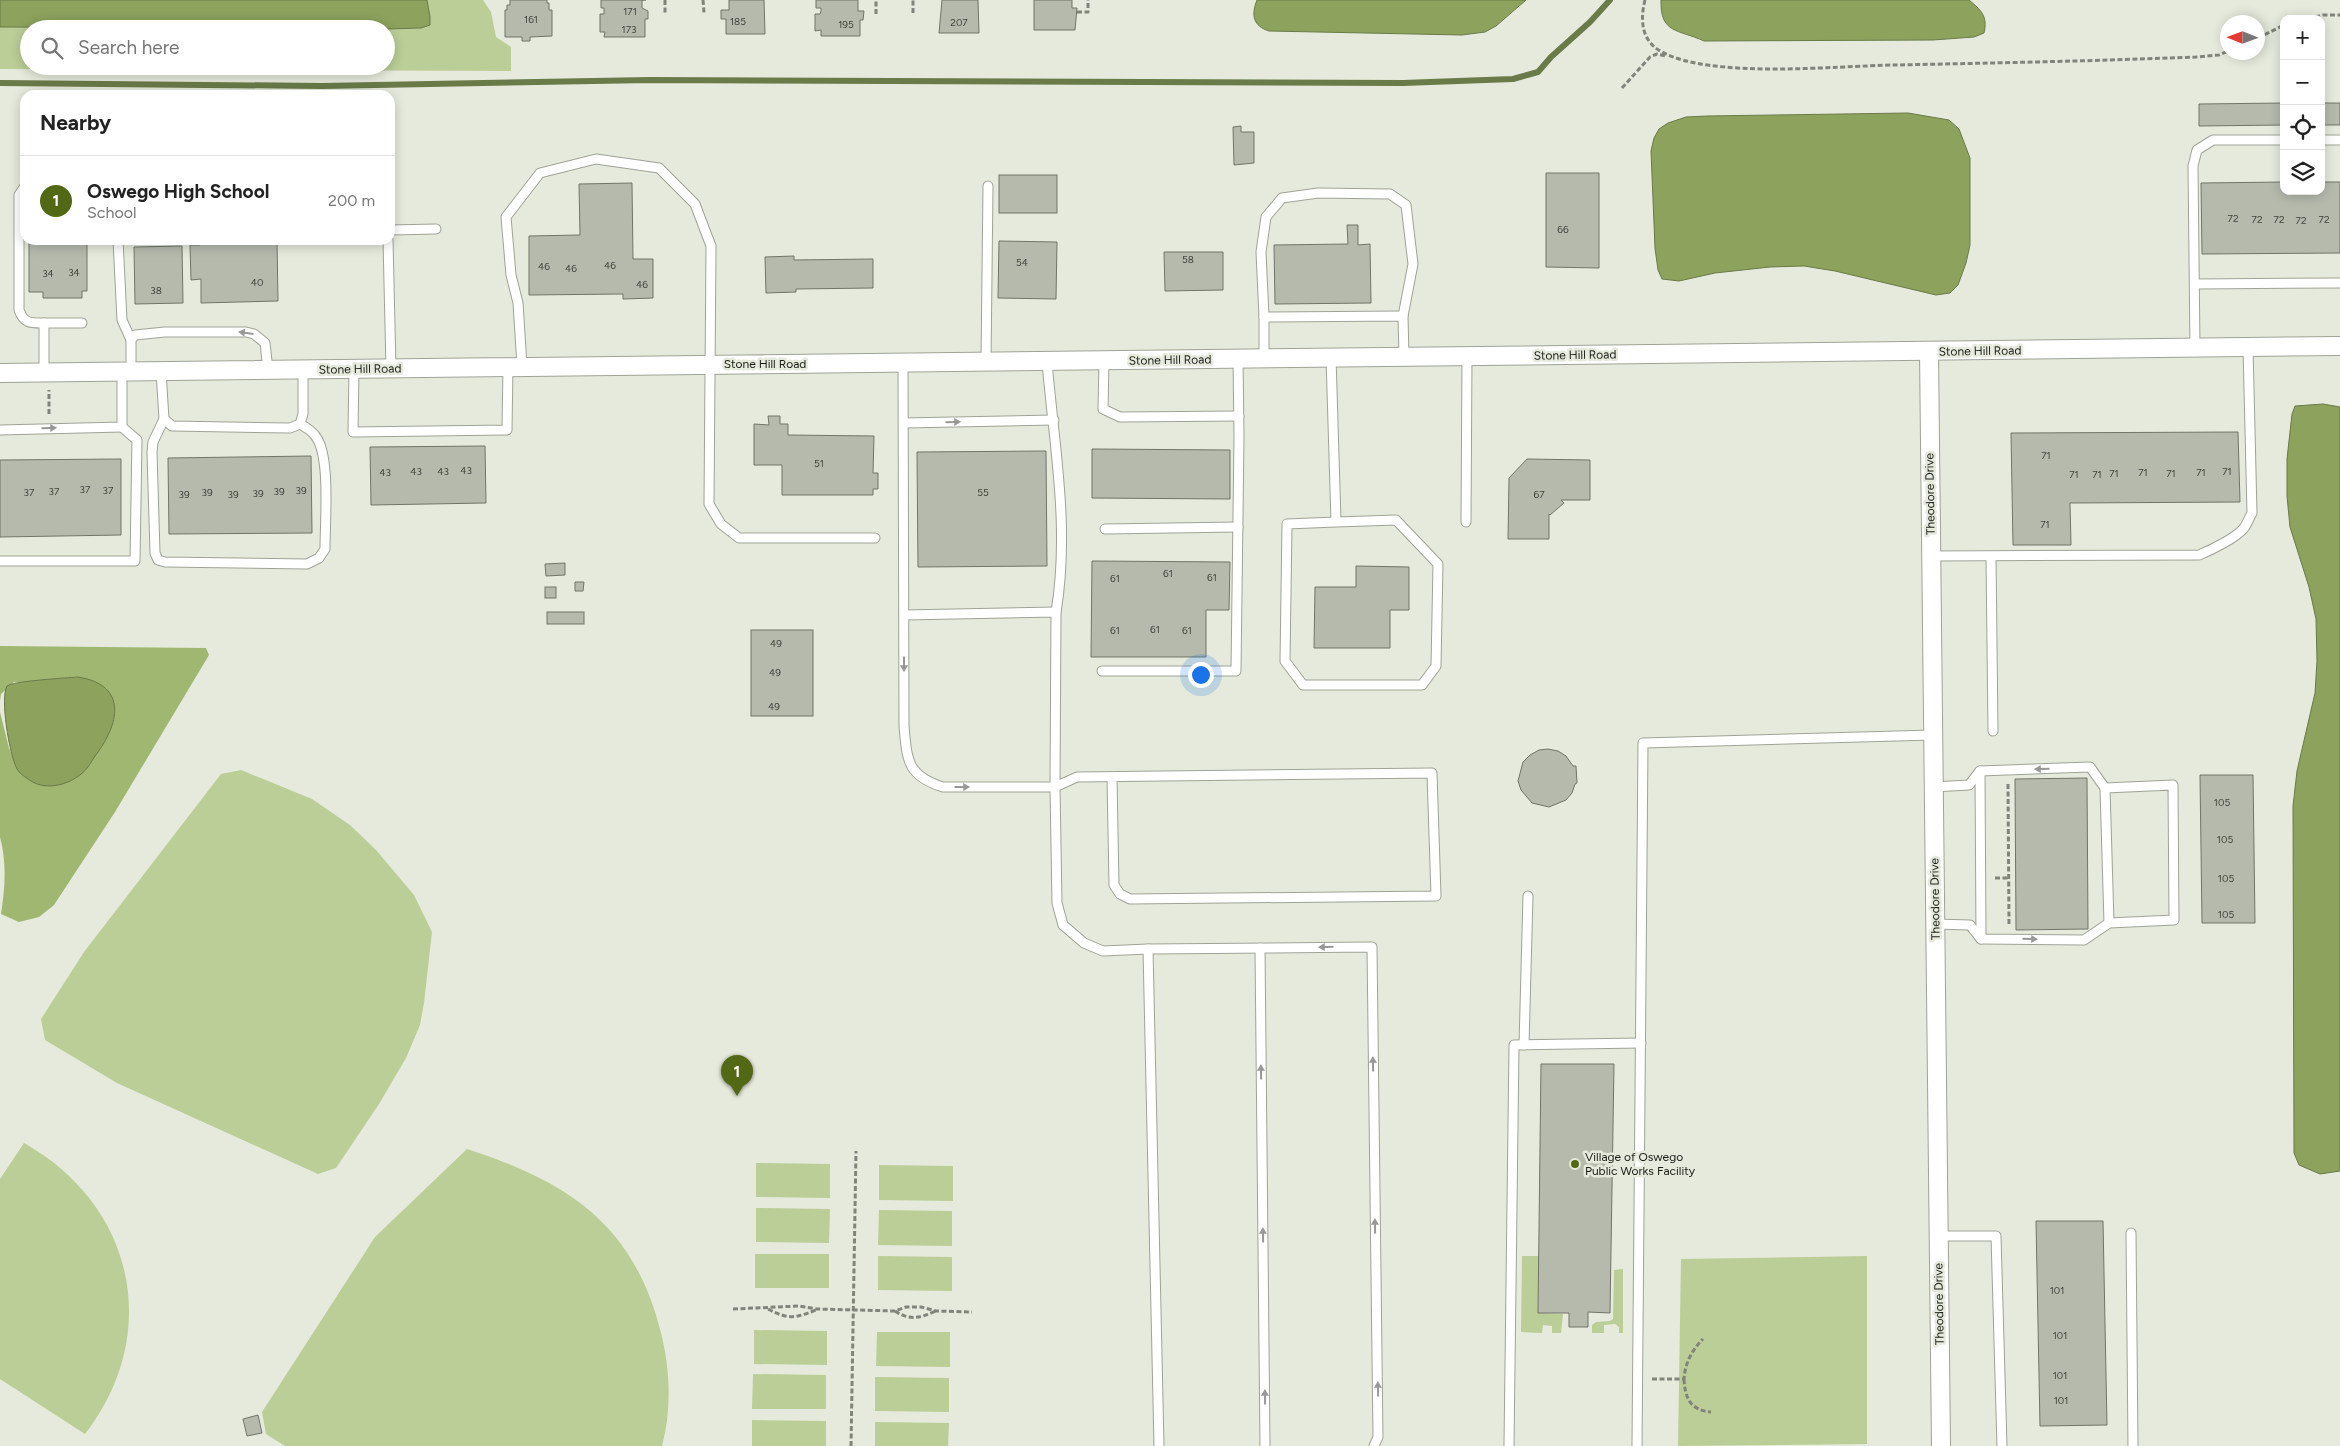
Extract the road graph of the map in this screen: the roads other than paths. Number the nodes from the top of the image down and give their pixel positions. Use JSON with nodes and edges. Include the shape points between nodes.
{"nodes":[{"id":1,"x":2280,"y":140,"type":"edge"},
{"id":2,"x":2325,"y":140,"type":"edge"},
{"id":3,"x":2340,"y":140,"type":"edge"},
{"id":4,"x":988,"y":186,"type":"dead end"},
{"id":5,"x":20,"y":194,"type":"edge"},
{"id":6,"x":436,"y":229,"type":"dead end"},
{"id":7,"x":395,"y":230,"type":"edge"},
{"id":8,"x":118,"y":245,"type":"edge"},
{"id":9,"x":388,"y":245,"type":"edge"},
{"id":10,"x":2340,"y":283,"type":"edge"},
{"id":11,"x":2195,"y":284,"type":"junction"},
{"id":12,"x":1403,"y":316,"type":"junction"},
{"id":13,"x":1264,"y":317,"type":"junction"},
{"id":14,"x":44,"y":323,"type":"junction"},
{"id":15,"x":82,"y":323,"type":"dead end"},
{"id":16,"x":133,"y":338,"type":"junction"},
{"id":17,"x":2340,"y":346,"type":"edge"},
{"id":18,"x":2248,"y":347,"type":"junction"},
{"id":19,"x":2195,"y":348,"type":"junction"},
{"id":20,"x":1929,"y":351,"type":"junction"},
{"id":21,"x":1467,"y":356,"type":"junction"},
{"id":22,"x":1332,"y":357,"type":"junction"},
{"id":23,"x":1404,"y":357,"type":"junction"},
{"id":24,"x":1238,"y":358,"type":"junction"},
{"id":25,"x":1264,"y":358,"type":"junction"},
{"id":26,"x":1104,"y":361,"type":"junction"},
{"id":27,"x":986,"y":362,"type":"junction"},
{"id":28,"x":1047,"y":362,"type":"junction"},
{"id":29,"x":903,"y":363,"type":"junction"},
{"id":30,"x":710,"y":364,"type":"junction"},
{"id":31,"x":515,"y":366,"type":"junction"},
{"id":32,"x":354,"y":368,"type":"junction"},
{"id":33,"x":391,"y":368,"type":"junction"},
{"id":34,"x":268,"y":370,"type":"junction"},
{"id":35,"x":303,"y":370,"type":"junction"},
{"id":36,"x":161,"y":371,"type":"junction"},
{"id":37,"x":126,"y":372,"type":"junction"},
{"id":38,"x":0,"y":373,"type":"edge"},
{"id":39,"x":47,"y":380,"type":"junction"},
{"id":40,"x":1239,"y":416,"type":"junction"},
{"id":41,"x":164,"y":419,"type":"junction"},
{"id":42,"x":1054,"y":420,"type":"junction"},
{"id":43,"x":904,"y":423,"type":"junction"},
{"id":44,"x":300,"y":424,"type":"junction"},
{"id":45,"x":122,"y":427,"type":"junction"},
{"id":46,"x":0,"y":430,"type":"edge"},
{"id":47,"x":1336,"y":522,"type":"junction"},
{"id":48,"x":1466,"y":522,"type":"dead end"},
{"id":49,"x":1238,"y":527,"type":"junction"},
{"id":50,"x":1104,"y":529,"type":"dead end"},
{"id":51,"x":875,"y":538,"type":"dead end"},
{"id":52,"x":1931,"y":556,"type":"junction"},
{"id":53,"x":1991,"y":557,"type":"junction"},
{"id":54,"x":0,"y":561,"type":"edge"},
{"id":55,"x":1056,"y":612,"type":"junction"},
{"id":56,"x":904,"y":615,"type":"junction"},
{"id":57,"x":1102,"y":671,"type":"dead end"},
{"id":58,"x":1993,"y":731,"type":"dead end"},
{"id":59,"x":1933,"y":735,"type":"junction"},
{"id":60,"x":1980,"y":770,"type":"junction"},
{"id":61,"x":1112,"y":776,"type":"junction"},
{"id":62,"x":1055,"y":787,"type":"junction"},
{"id":63,"x":1933,"y":787,"type":"junction"},
{"id":64,"x":2105,"y":788,"type":"junction"},
{"id":65,"x":1528,"y":896,"type":"dead end"},
{"id":66,"x":2109,"y":923,"type":"junction"},
{"id":67,"x":1935,"y":924,"type":"junction"},
{"id":68,"x":1981,"y":939,"type":"junction"},
{"id":69,"x":1260,"y":948,"type":"junction"},
{"id":70,"x":1148,"y":949,"type":"junction"},
{"id":71,"x":1641,"y":1043,"type":"junction"},
{"id":72,"x":1524,"y":1045,"type":"junction"},
{"id":73,"x":2131,"y":1233,"type":"dead end"},
{"id":74,"x":1938,"y":1236,"type":"junction"},
{"id":75,"x":1159,"y":1446,"type":"edge"},
{"id":76,"x":1265,"y":1446,"type":"edge"},
{"id":77,"x":1374,"y":1446,"type":"edge"},
{"id":78,"x":1508,"y":1446,"type":"edge"},
{"id":79,"x":1637,"y":1446,"type":"edge"},
{"id":80,"x":1941,"y":1446,"type":"edge"},
{"id":81,"x":2002,"y":1446,"type":"edge"},
{"id":82,"x":2133,"y":1446,"type":"edge"}],
"edges":[{"from":1,"to":11,"type":"lane","via":[[2213,140],[2197,150],[2193,166]]},
{"from":2,"to":3,"type":"lane"},
{"from":4,"to":27,"type":"lane"},
{"from":5,"to":14,"type":"lane","via":[[19,310],[28,323]]},
{"from":6,"to":7,"type":"lane"},
{"from":8,"to":16,"type":"lane","via":[[122,320]]},
{"from":9,"to":33,"type":"lane"},
{"from":10,"to":11,"type":"lane"},
{"from":11,"to":19,"type":"lane"},
{"from":12,"to":13,"type":"lane"},
{"from":12,"to":13,"type":"lane","via":[[1413,264],[1406,205],[1390,194],[1318,194],[1282,198],[1266,217],[1261,252]]},
{"from":12,"to":23,"type":"lane"},
{"from":13,"to":25,"type":"lane"},
{"from":14,"to":15,"type":"lane"},
{"from":14,"to":39,"type":"lane"},
{"from":34,"to":16,"type":"lane","one_way":true,"via":[[265,343],[246,332],[165,332]]},
{"from":16,"to":37,"type":"lane"},
{"from":17,"to":18,"type":"street","name":"Stone Hill Road"},
{"from":18,"to":19,"type":"street","name":"Stone Hill Road"},
{"from":18,"to":53,"type":"lane","via":[[2252,513],[2237,534],[2199,555]]},
{"from":19,"to":20,"type":"street","name":"Stone Hill Road"},
{"from":20,"to":21,"type":"street","name":"Stone Hill Road"},
{"from":20,"to":52,"type":"street","name":"Theodore Drive"},
{"from":21,"to":23,"type":"street","name":"Stone Hill Road"},
{"from":21,"to":48,"type":"lane"},
{"from":22,"to":23,"type":"street","name":"Stone Hill Road"},
{"from":22,"to":25,"type":"street","name":"Stone Hill Road"},
{"from":22,"to":47,"type":"lane"},
{"from":24,"to":25,"type":"street","name":"Stone Hill Road"},
{"from":24,"to":26,"type":"street","name":"Stone Hill Road"},
{"from":24,"to":40,"type":"lane"},
{"from":26,"to":28,"type":"street","name":"Stone Hill Road"},
{"from":26,"to":40,"type":"lane","via":[[1103,409],[1120,417]]},
{"from":27,"to":28,"type":"street","name":"Stone Hill Road"},
{"from":27,"to":29,"type":"street","name":"Stone Hill Road"},
{"from":28,"to":42,"type":"lane"},
{"from":29,"to":30,"type":"street","name":"Stone Hill Road"},
{"from":29,"to":43,"type":"lane"},
{"from":30,"to":31,"type":"street","name":"Stone Hill Road"},
{"from":30,"to":31,"type":"lane","via":[[711,246],[695,204],[659,168],[596,159],[540,173],[506,217],[511,274],[518,303]]},
{"from":30,"to":51,"type":"lane","via":[[709,504],[721,524],[739,538]]},
{"from":31,"to":32,"type":"lane","via":[[507,430],[353,432]]},
{"from":31,"to":33,"type":"street","name":"Stone Hill Road"},
{"from":32,"to":33,"type":"street","name":"Stone Hill Road"},
{"from":32,"to":35,"type":"street","name":"Stone Hill Road"},
{"from":34,"to":35,"type":"street","name":"Stone Hill Road"},
{"from":34,"to":36,"type":"street","name":"Stone Hill Road"},
{"from":35,"to":44,"type":"lane"},
{"from":36,"to":37,"type":"street","name":"Stone Hill Road"},
{"from":36,"to":41,"type":"lane"},
{"from":37,"to":39,"type":"street","name":"Stone Hill Road"},
{"from":37,"to":45,"type":"lane"},
{"from":38,"to":39,"type":"street","name":"Stone Hill Road"},
{"from":40,"to":49,"type":"lane"},
{"from":41,"to":44,"type":"lane","via":[[172,426],[290,428]]},
{"from":41,"to":44,"type":"lane","via":[[152,452],[155,553],[158,560],[165,562],[307,564],[319,558],[325,549],[324,460],[318,440]]},
{"from":43,"to":42,"type":"lane","one_way":true},
{"from":42,"to":55,"type":"lane","via":[[1060,473],[1062,579]]},
{"from":43,"to":56,"type":"lane"},
{"from":46,"to":45,"type":"lane","one_way":true},
{"from":45,"to":54,"type":"lane","via":[[137,440],[135,561]]},
{"from":47,"to":47,"type":"lane","via":[[1286,524],[1285,661],[1303,685],[1422,685],[1436,666],[1438,564],[1396,520]]},
{"from":49,"to":50,"type":"lane"},
{"from":49,"to":57,"type":"lane","via":[[1236,671]]},
{"from":52,"to":53,"type":"lane"},
{"from":52,"to":59,"type":"street","name":"Theodore Drive"},
{"from":53,"to":58,"type":"lane"},
{"from":55,"to":56,"type":"lane"},
{"from":55,"to":62,"type":"lane"},
{"from":56,"to":62,"type":"lane","one_way":true,"via":[[904,726],[907,759],[914,771],[926,782],[943,787]]},
{"from":59,"to":63,"type":"street","name":"Theodore Drive"},
{"from":59,"to":71,"type":"lane","via":[[1643,743]]},
{"from":60,"to":63,"type":"lane","via":[[1969,785]]},
{"from":64,"to":60,"type":"lane","one_way":true,"via":[[2090,767]]},
{"from":60,"to":68,"type":"lane"},
{"from":61,"to":61,"type":"lane","via":[[1432,773],[1436,896],[1130,898],[1120,894],[1114,885]]},
{"from":61,"to":62,"type":"lane","via":[[1078,777]]},
{"from":62,"to":70,"type":"lane","via":[[1057,903],[1063,925],[1084,943],[1103,951]]},
{"from":63,"to":67,"type":"street","name":"Theodore Drive"},
{"from":64,"to":66,"type":"lane"},
{"from":64,"to":66,"type":"lane","via":[[2173,785],[2174,920]]},
{"from":65,"to":72,"type":"lane"},
{"from":68,"to":66,"type":"lane","one_way":true,"via":[[2084,940]]},
{"from":67,"to":68,"type":"lane","via":[[1970,925]]},
{"from":67,"to":74,"type":"street","name":"Theodore Drive"},
{"from":69,"to":70,"type":"lane"},
{"from":76,"to":69,"type":"lane","one_way":true},
{"from":77,"to":69,"type":"lane","one_way":true,"via":[[1378,1437],[1372,947]]},
{"from":70,"to":75,"type":"lane"},
{"from":71,"to":72,"type":"lane"},
{"from":71,"to":79,"type":"lane"},
{"from":72,"to":78,"type":"lane","via":[[1514,1045]]},
{"from":73,"to":82,"type":"lane"},
{"from":74,"to":80,"type":"street","name":"Theodore Drive"},
{"from":74,"to":81,"type":"lane","via":[[1996,1236]]}]}
